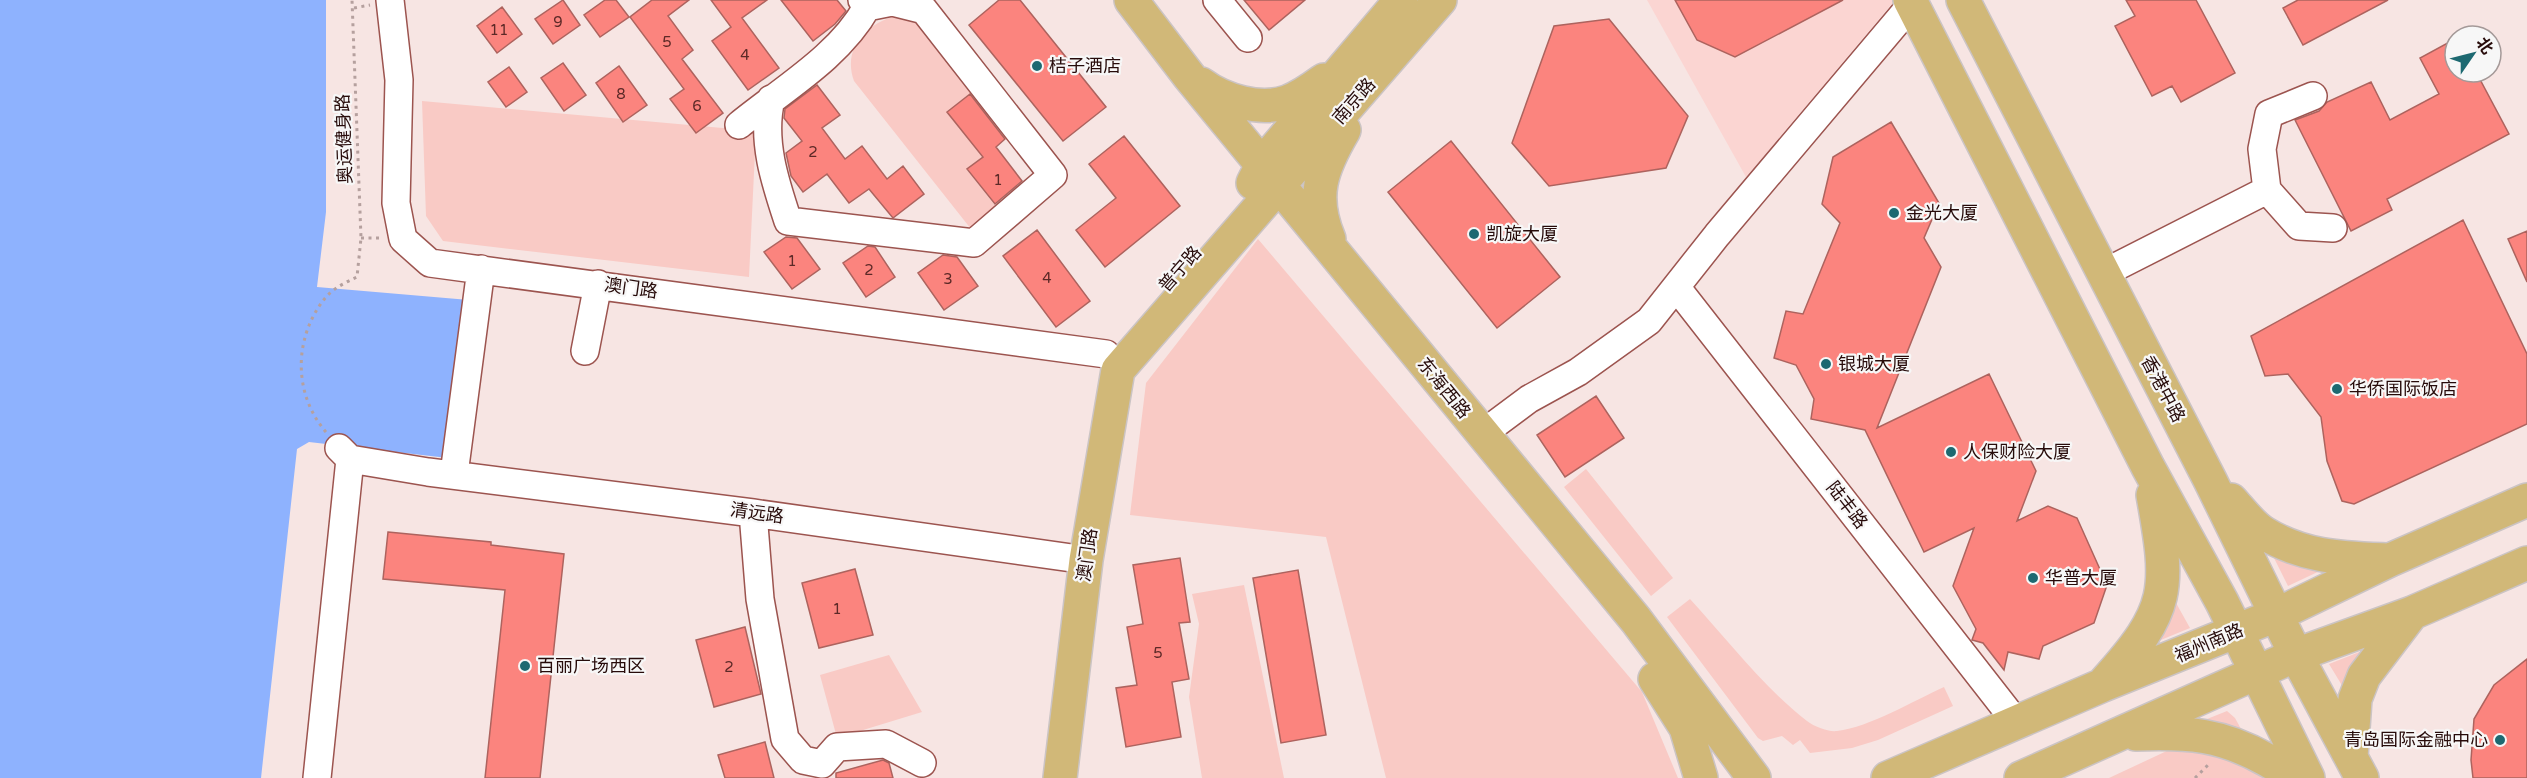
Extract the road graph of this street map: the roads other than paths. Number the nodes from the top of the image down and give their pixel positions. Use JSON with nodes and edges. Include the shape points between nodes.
{"nodes":[{"id":1,"x":390,"y":0,"type":"edge"},
{"id":2,"x":1104,"y":0,"type":"edge"},
{"id":3,"x":1131,"y":0,"type":"edge"},
{"id":4,"x":1216,"y":0,"type":"edge"},
{"id":5,"x":1401,"y":0,"type":"edge"},
{"id":6,"x":1440,"y":0,"type":"edge"},
{"id":7,"x":1963,"y":0,"type":"edge"},
{"id":8,"x":1911,"y":2,"type":"edge"},
{"id":9,"x":865,"y":3,"type":"edge"},
{"id":10,"x":1248,"y":38,"type":"dead end"},
{"id":11,"x":1357,"y":75,"type":"junction"},
{"id":12,"x":1189,"y":76,"type":"junction"},
{"id":13,"x":2313,"y":96,"type":"dead end"},
{"id":14,"x":771,"y":99,"type":"junction"},
{"id":15,"x":739,"y":125,"type":"dead end"},
{"id":16,"x":1266,"y":183,"type":"junction"},
{"id":17,"x":2267,"y":190,"type":"junction"},
{"id":18,"x":2333,"y":228,"type":"dead end"},
{"id":19,"x":1334,"y":252,"type":"junction"},
{"id":20,"x":481,"y":269,"type":"junction"},
{"id":21,"x":2102,"y":274,"type":"junction"},
{"id":22,"x":598,"y":284,"type":"junction"},
{"id":23,"x":1677,"y":288,"type":"junction"},
{"id":24,"x":585,"y":351,"type":"dead end"},
{"id":25,"x":1117,"y":356,"type":"junction"},
{"id":26,"x":1482,"y":434,"type":"junction"},
{"id":27,"x":2148,"y":467,"type":"junction"},
{"id":28,"x":441,"y":473,"type":"junction"},
{"id":29,"x":2210,"y":480,"type":"junction"},
{"id":30,"x":2527,"y":500,"type":"edge"},
{"id":31,"x":753,"y":513,"type":"junction"},
{"id":32,"x":1076,"y":559,"type":"junction"},
{"id":33,"x":2390,"y":560,"type":"junction"},
{"id":34,"x":2527,"y":563,"type":"edge"},
{"id":35,"x":2412,"y":613,"type":"junction"},
{"id":36,"x":2276,"y":615,"type":"junction"},
{"id":37,"x":2236,"y":632,"type":"junction"},
{"id":38,"x":2296,"y":655,"type":"junction"},
{"id":39,"x":2257,"y":673,"type":"junction"},
{"id":40,"x":2103,"y":685,"type":"junction"},
{"id":41,"x":2016,"y":722,"type":"junction"},
{"id":42,"x":1686,"y":728,"type":"junction"},
{"id":43,"x":2123,"y":735,"type":"junction"},
{"id":44,"x":922,"y":763,"type":"dead end"},
{"id":45,"x":2356,"y":768,"type":"edge"},
{"id":46,"x":317,"y":778,"type":"edge"},
{"id":47,"x":1043,"y":778,"type":"edge"},
{"id":48,"x":1060,"y":778,"type":"edge"},
{"id":49,"x":1701,"y":778,"type":"edge"},
{"id":50,"x":1720,"y":778,"type":"edge"},
{"id":51,"x":1754,"y":778,"type":"edge"},
{"id":52,"x":1888,"y":778,"type":"edge"},
{"id":53,"x":2021,"y":778,"type":"edge"},
{"id":54,"x":2294,"y":778,"type":"edge"},
{"id":55,"x":2308,"y":778,"type":"edge"}],
"edges":[{"from":1,"to":20,"type":"street","name":"澳门路","via":[[399,80],[396,203],[403,239],[430,262]]},
{"from":2,"to":16,"type":"main road","name":"东海西路"},
{"from":3,"to":12,"type":"main road","name":"东海西路"},
{"from":4,"to":10,"type":"street"},
{"from":5,"to":11,"type":"main road","name":"南京路"},
{"from":6,"to":11,"type":"main road","name":"南京路"},
{"from":7,"to":21,"type":"main road","name":"香港中路"},
{"from":8,"to":23,"type":"street"},
{"from":8,"to":27,"type":"main road"},
{"from":9,"to":14,"type":"street","via":[[856,26],[842,43]]},
{"from":9,"to":14,"type":"street","via":[[892,2],[924,10],[1053,175],[974,243],[788,221],[772,172],[766,118]]},
{"from":11,"to":12,"type":"main road","via":[[1273,105],[1226,97]]},
{"from":11,"to":16,"type":"main road","name":"南京路"},
{"from":11,"to":19,"type":"main road","via":[[1320,183],[1321,220]]},
{"from":12,"to":16,"type":"main road","name":"东海西路"},
{"from":13,"to":17,"type":"street","via":[[2269,114],[2262,149]]},
{"from":14,"to":15,"type":"street"},
{"from":16,"to":19,"type":"main road","name":"东海西路"},
{"from":16,"to":25,"type":"main road","name":"普宁路","via":[[1162,322]]},
{"from":16,"to":42,"type":"main road","name":"东海西路","via":[[1620,628]]},
{"from":17,"to":18,"type":"street","via":[[2299,226]]},
{"from":17,"to":21,"type":"street"},
{"from":19,"to":26,"type":"main road","name":"东海西路"},
{"from":20,"to":22,"type":"street","name":"澳门路"},
{"from":20,"to":28,"type":"street"},
{"from":21,"to":29,"type":"main road","name":"香港中路"},
{"from":22,"to":24,"type":"street"},
{"from":22,"to":25,"type":"street","name":"澳门路"},
{"from":23,"to":26,"type":"street","via":[[1649,321],[1628,338],[1529,399]]},
{"from":23,"to":41,"type":"street","name":"陆丰路"},
{"from":25,"to":32,"type":"main road","name":"澳门路","via":[[1118,370]]},
{"from":26,"to":51,"type":"main road","name":"东海西路","via":[[1636,620]]},
{"from":27,"to":37,"type":"main road"},
{"from":27,"to":40,"type":"main road","via":[[2164,555],[2164,584],[2156,615],[2133,651]]},
{"from":28,"to":31,"type":"street","name":"清远路"},
{"from":28,"to":46,"type":"street","name":"清远路","via":[[344,453]]},
{"from":29,"to":33,"type":"main road","via":[[2263,532],[2300,549],[2327,558]]},
{"from":29,"to":36,"type":"main road","name":"香港中路"},
{"from":30,"to":33,"type":"main road","name":"福州南路"},
{"from":31,"to":32,"type":"street","name":"清远路"},
{"from":31,"to":44,"type":"street","via":[[760,598],[785,739],[803,760],[822,764],[837,747],[885,744]]},
{"from":32,"to":47,"type":"main road","name":"澳门路"},
{"from":32,"to":48,"type":"main road","name":"澳门路"},
{"from":33,"to":36,"type":"main road","name":"福州南路"},
{"from":34,"to":35,"type":"main road"},
{"from":35,"to":38,"type":"main road"},
{"from":35,"to":45,"type":"main road","via":[[2364,676],[2355,699]]},
{"from":36,"to":37,"type":"main road","name":"福州南路"},
{"from":36,"to":38,"type":"main road","name":"香港中路"},
{"from":37,"to":39,"type":"main road"},
{"from":37,"to":40,"type":"main road","name":"福州南路"},
{"from":38,"to":39,"type":"main road"},
{"from":38,"to":45,"type":"main road","name":"香港中路"},
{"from":39,"to":43,"type":"main road"},
{"from":39,"to":55,"type":"main road"},
{"from":40,"to":41,"type":"main road","name":"福州南路"},
{"from":41,"to":52,"type":"main road","name":"福州南路"},
{"from":42,"to":49,"type":"main road","name":"东海西路"},
{"from":42,"to":50,"type":"main road"},
{"from":43,"to":53,"type":"main road"},
{"from":43,"to":54,"type":"main road","via":[[2189,733],[2218,737],[2244,747]]}]}
